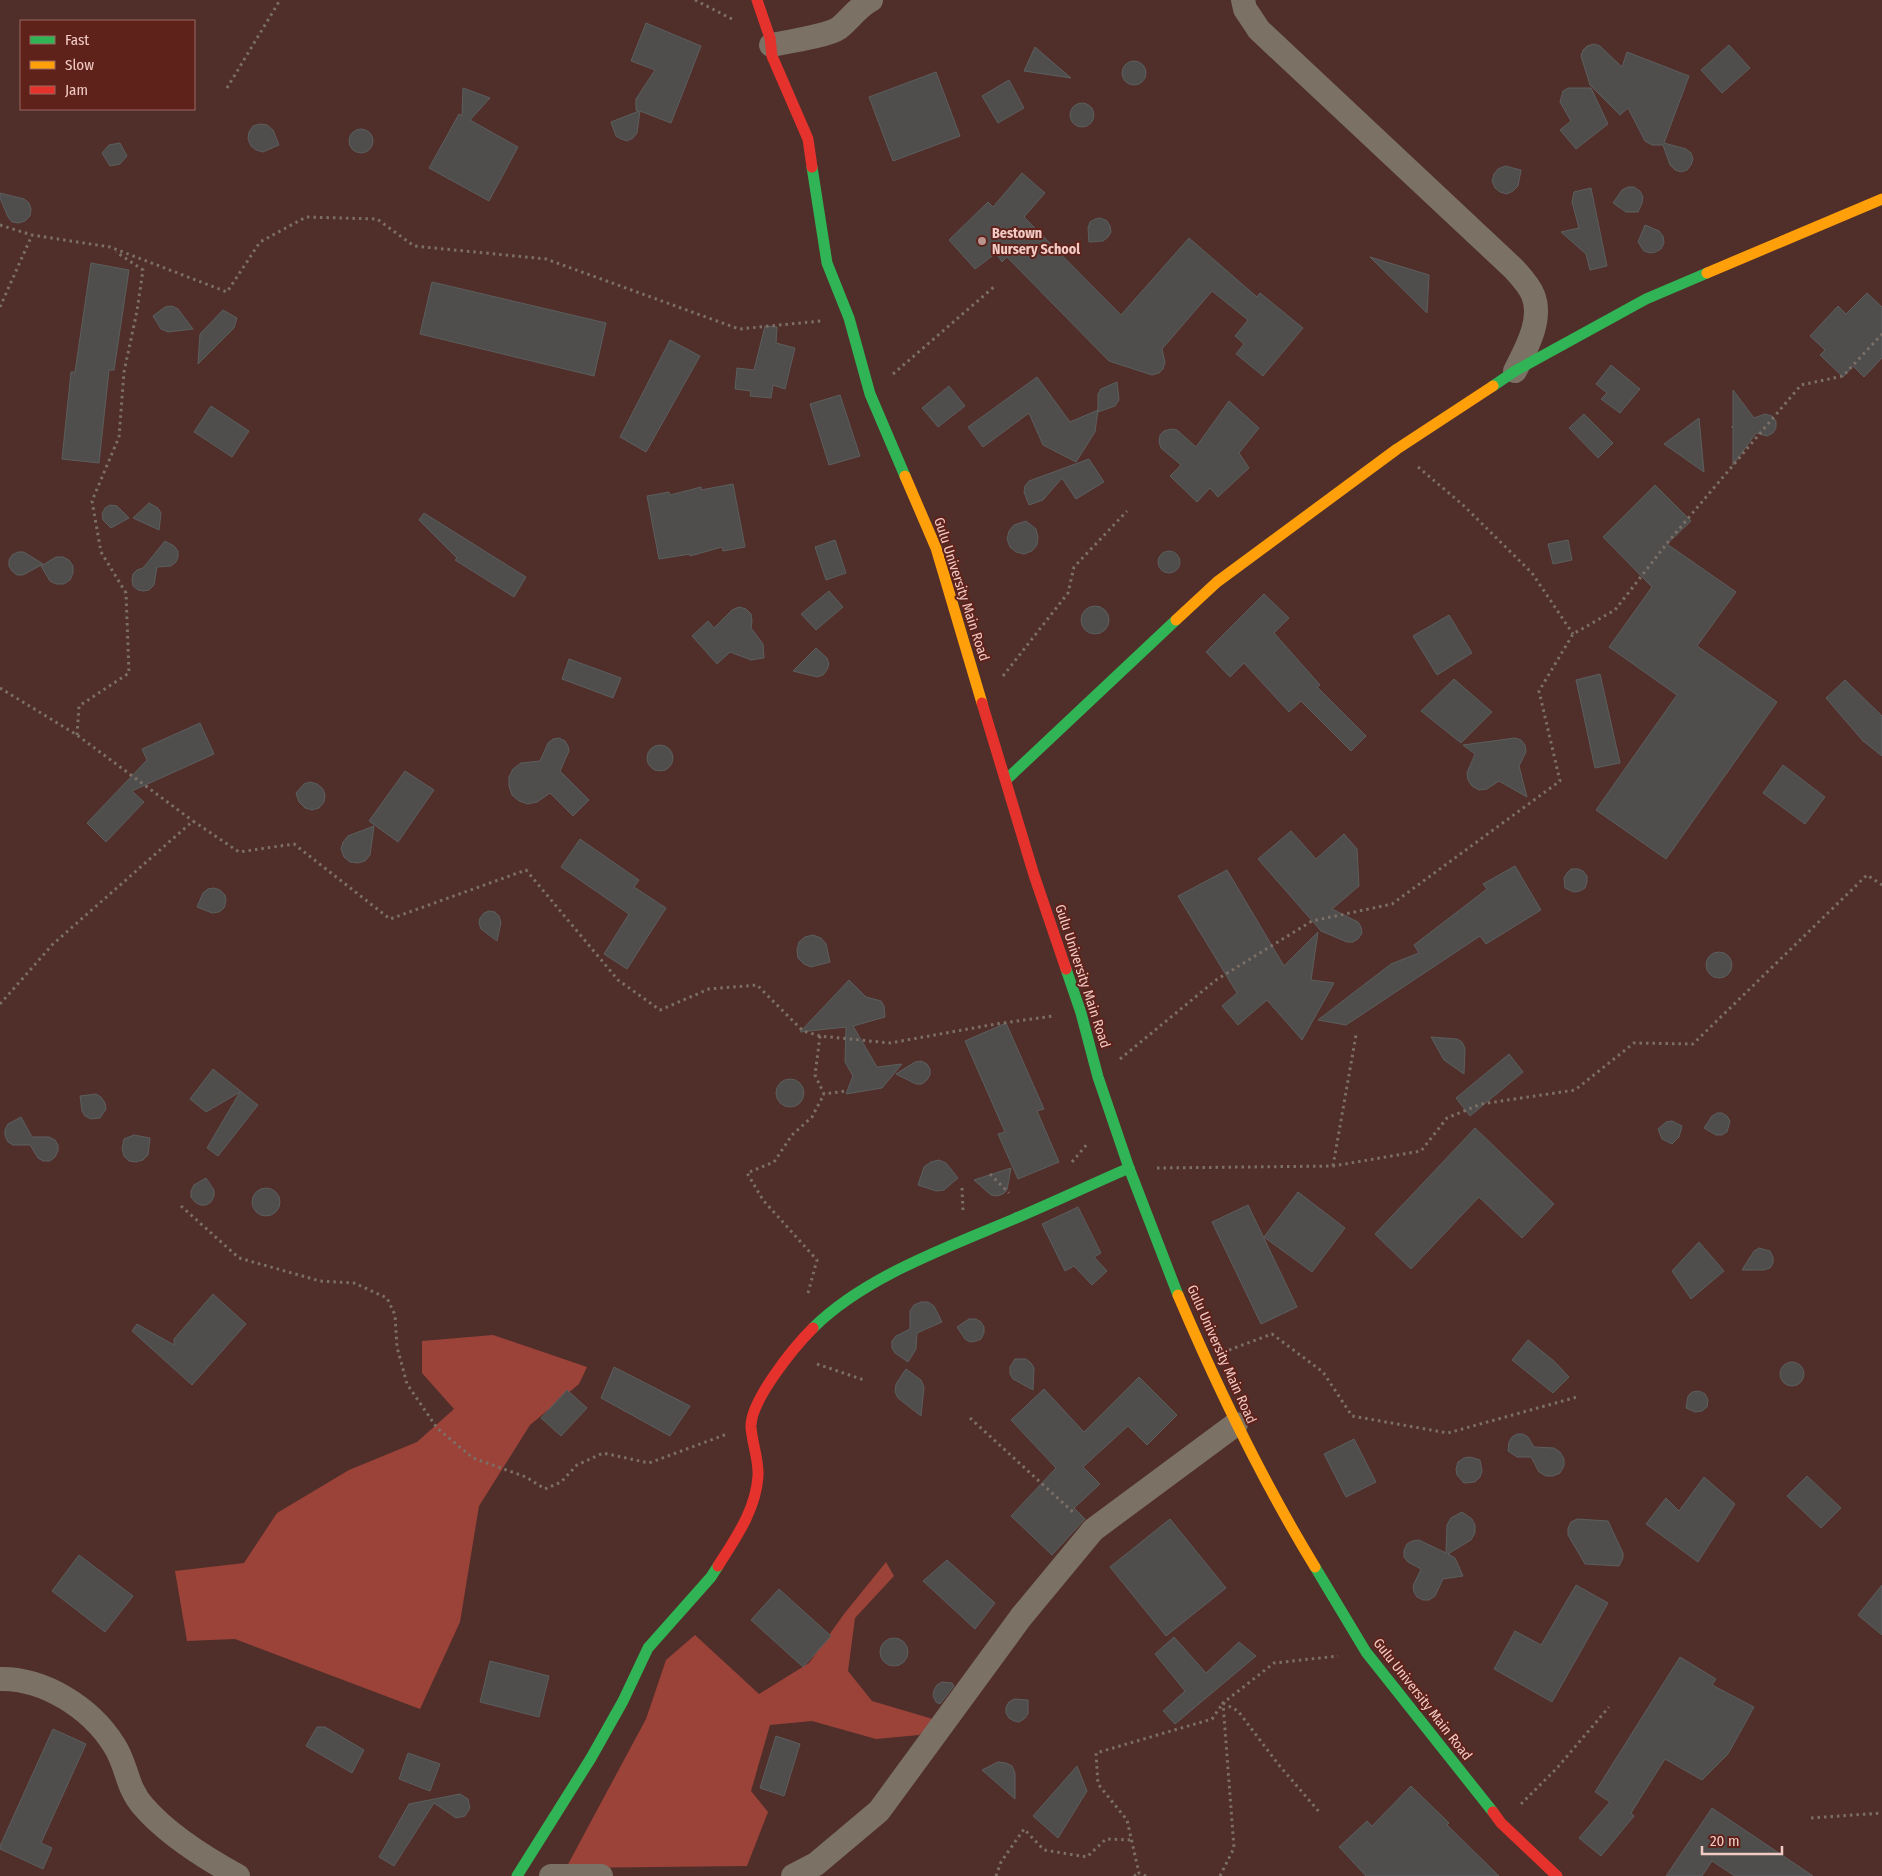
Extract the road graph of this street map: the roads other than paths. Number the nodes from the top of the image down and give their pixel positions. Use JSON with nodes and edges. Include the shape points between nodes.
{"nodes":[{"id":1,"x":757,"y":0,"type":"edge"},
{"id":2,"x":871,"y":0,"type":"edge"},
{"id":3,"x":1243,"y":0,"type":"edge"},
{"id":4,"x":771,"y":45,"type":"junction"},
{"id":5,"x":1882,"y":199,"type":"edge"},
{"id":6,"x":1515,"y":371,"type":"junction"},
{"id":7,"x":1006,"y":779,"type":"junction"},
{"id":8,"x":1129,"y":1168,"type":"junction"},
{"id":9,"x":1236,"y":1424,"type":"junction"},
{"id":10,"x":0,"y":1679,"type":"edge"},
{"id":11,"x":238,"y":1876,"type":"edge"},
{"id":12,"x":517,"y":1876,"type":"edge"},
{"id":13,"x":551,"y":1876,"type":"edge"},
{"id":14,"x":601,"y":1876,"type":"edge"},
{"id":15,"x":793,"y":1876,"type":"edge"},
{"id":16,"x":1556,"y":1876,"type":"edge"}],
"edges":[{"from":1,"to":4,"type":"street","name":"Gulu University Main Road"},
{"from":2,"to":4,"type":"street","via":[[837,30]]},
{"from":3,"to":6,"type":"street","via":[[1259,30],[1528,284],[1534,296],[1534,326]]},
{"from":4,"to":7,"type":"street","name":"Gulu University Main Road","via":[[772,56],[808,139],[827,264],[849,318],[870,394],[936,548]]},
{"from":5,"to":6,"type":"street","via":[[1646,299]]},
{"from":6,"to":7,"type":"street","via":[[1397,448],[1217,582]]},
{"from":7,"to":8,"type":"street","name":"Gulu University Main Road"},
{"from":8,"to":9,"type":"street","name":"Gulu University Main Road","via":[[1205,1359]]},
{"from":8,"to":12,"type":"street","via":[[927,1256],[857,1293],[828,1313],[791,1354],[760,1397],[751,1425],[758,1476],[751,1506],[740,1529],[711,1577],[648,1648],[591,1758]]},
{"from":9,"to":15,"type":"street","via":[[1093,1530],[1021,1616],[879,1811],[816,1864]]},
{"from":9,"to":16,"type":"street","name":"Gulu University Main Road","via":[[1296,1536],[1366,1652],[1501,1823]]},
{"from":10,"to":11,"type":"street","via":[[45,1687],[78,1708],[100,1727],[115,1746],[131,1790],[143,1807],[174,1834]]},
{"from":13,"to":14,"type":"street"}]}
